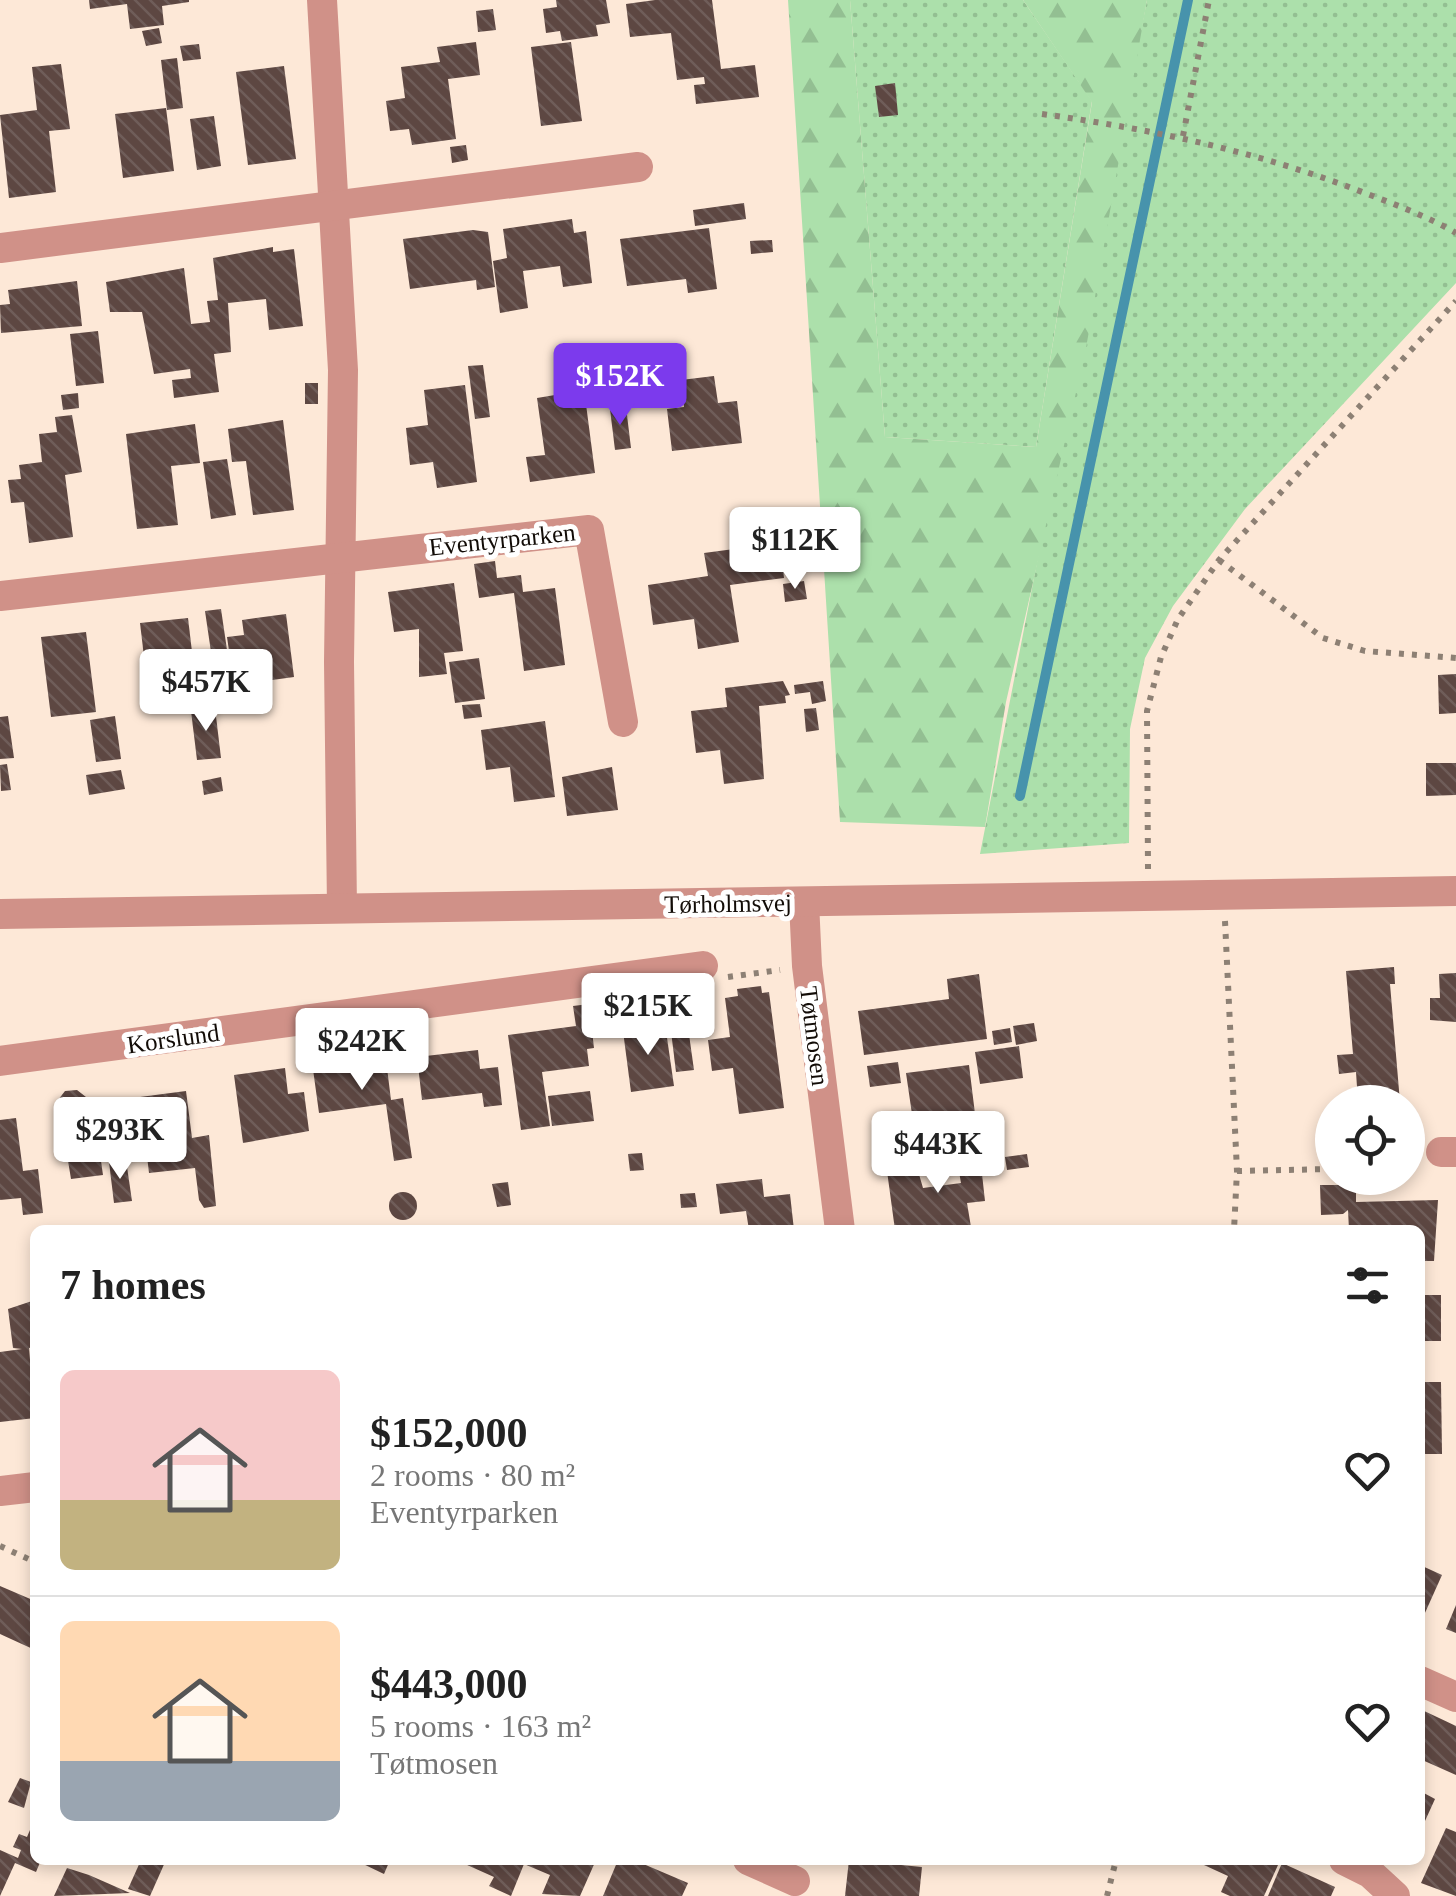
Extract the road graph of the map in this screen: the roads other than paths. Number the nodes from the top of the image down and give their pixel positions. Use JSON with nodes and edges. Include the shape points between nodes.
{"nodes":[{"id":1,"x":322,"y":0,"type":"edge"},
{"id":2,"x":638,"y":167,"type":"dead end"},
{"id":3,"x":337,"y":205,"type":"junction"},
{"id":4,"x":0,"y":248,"type":"edge"},
{"id":5,"x":340,"y":556,"type":"junction"},
{"id":6,"x":0,"y":596,"type":"edge"},
{"id":7,"x":623,"y":722,"type":"dead end"},
{"id":8,"x":1456,"y":891,"type":"edge"},
{"id":9,"x":804,"y":902,"type":"junction"},
{"id":10,"x":342,"y":908,"type":"junction"},
{"id":11,"x":0,"y":914,"type":"edge"},
{"id":12,"x":703,"y":966,"type":"road end"},
{"id":13,"x":0,"y":1061,"type":"edge"},
{"id":14,"x":839,"y":1225,"type":"edge"},
{"id":15,"x":30,"y":1487,"type":"edge"},
{"id":16,"x":0,"y":1491,"type":"edge"},
{"id":17,"x":1425,"y":1683,"type":"edge"},
{"id":18,"x":1456,"y":1698,"type":"edge"},
{"id":19,"x":760,"y":1865,"type":"edge"},
{"id":20,"x":1354,"y":1865,"type":"edge"},
{"id":21,"x":795,"y":1879,"type":"edge"},
{"id":22,"x":1394,"y":1896,"type":"edge"}],
"edges":[{"from":1,"to":3,"type":"street"},
{"from":2,"to":3,"type":"street"},
{"from":3,"to":4,"type":"street"},
{"from":3,"to":5,"type":"street"},
{"from":5,"to":6,"type":"street","name":"Eventyrparken"},
{"from":5,"to":7,"type":"street","name":"Eventyrparken","via":[[589,530]]},
{"from":5,"to":10,"type":"street"},
{"from":8,"to":9,"type":"street","name":"Tørholmsvej"},
{"from":9,"to":10,"type":"street","name":"Tørholmsvej"},
{"from":9,"to":14,"type":"street","name":"Tøtmosen"},
{"from":10,"to":11,"type":"street","name":"Tørholmsvej"},
{"from":12,"to":13,"type":"street","name":"Korslund"},
{"from":15,"to":16,"type":"street"},
{"from":17,"to":18,"type":"street"},
{"from":19,"to":21,"type":"street"},
{"from":20,"to":22,"type":"street"}]}
